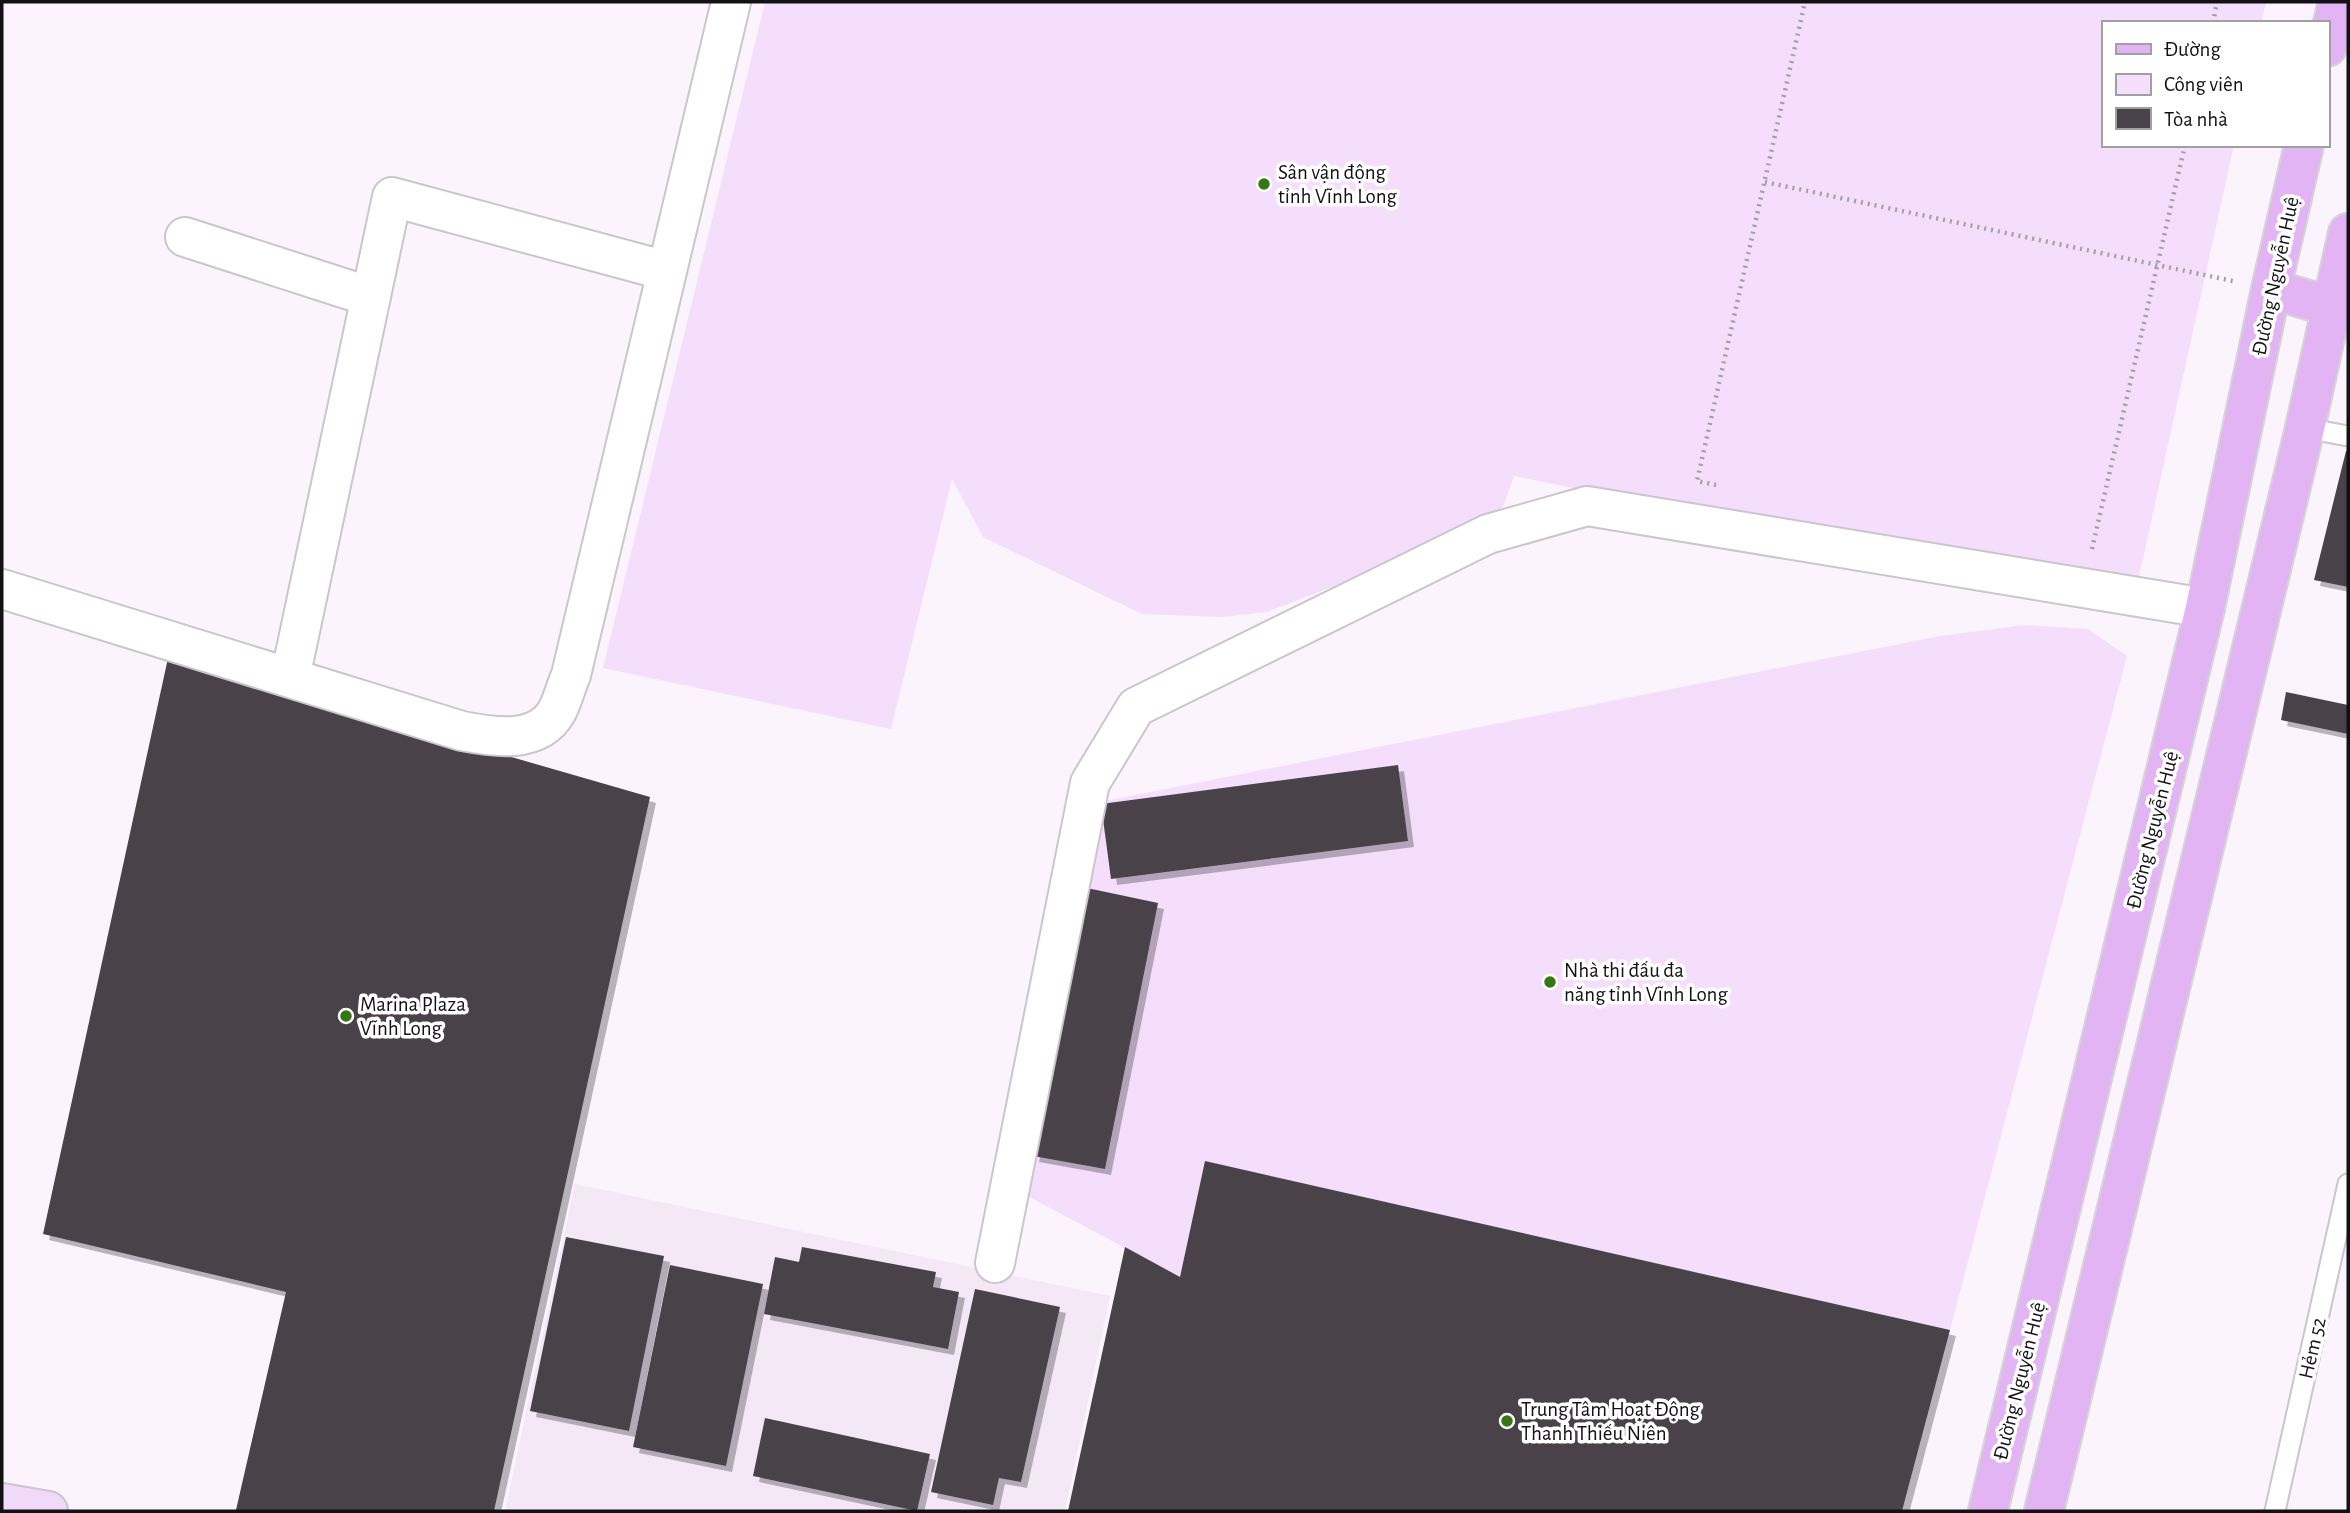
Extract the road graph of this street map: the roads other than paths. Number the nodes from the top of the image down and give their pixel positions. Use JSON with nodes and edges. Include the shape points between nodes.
{"nodes":[{"id":1,"x":731,"y":2,"type":"edge"},
{"id":2,"x":2338,"y":2,"type":"edge"},
{"id":3,"x":2329,"y":39,"type":"edge"},
{"id":4,"x":2304,"y":147,"type":"edge"},
{"id":5,"x":2348,"y":233,"type":"edge"},
{"id":6,"x":184,"y":237,"type":"dead end"},
{"id":7,"x":667,"y":271,"type":"junction"},
{"id":8,"x":2271,"y":289,"type":"junction"},
{"id":9,"x":371,"y":297,"type":"junction"},
{"id":10,"x":2332,"y":307,"type":"junction"},
{"id":11,"x":2305,"y":428,"type":"junction"},
{"id":12,"x":2348,"y":436,"type":"edge"},
{"id":13,"x":2,"y":589,"type":"edge"},
{"id":14,"x":2205,"y":608,"type":"junction"},
{"id":15,"x":289,"y":678,"type":"junction"},
{"id":16,"x":2348,"y":1184,"type":"edge"},
{"id":17,"x":995,"y":1263,"type":"dead end"},
{"id":18,"x":2,"y":1503,"type":"edge"},
{"id":19,"x":48,"y":1511,"type":"edge"},
{"id":20,"x":1988,"y":1511,"type":"edge"},
{"id":21,"x":2043,"y":1511,"type":"edge"},
{"id":22,"x":2275,"y":1511,"type":"edge"}],
"edges":[{"from":1,"to":7,"type":"street"},
{"from":2,"to":3,"type":"main road"},
{"from":4,"to":8,"type":"main road","name":"Đường Nguyễn Huệ"},
{"from":5,"to":10,"type":"main road"},
{"from":6,"to":9,"type":"street"},
{"from":7,"to":9,"type":"street","via":[[392,197]]},
{"from":7,"to":15,"type":"street","via":[[571,675],[556,713],[529,734],[496,738]]},
{"from":8,"to":10,"type":"main road"},
{"from":8,"to":14,"type":"main road","name":"Đường Nguyễn Huệ"},
{"from":9,"to":15,"type":"street"},
{"from":10,"to":11,"type":"main road"},
{"from":11,"to":12,"type":"lane"},
{"from":11,"to":21,"type":"main road"},
{"from":13,"to":15,"type":"street"},
{"from":14,"to":17,"type":"street","via":[[1587,506],[1488,534],[1136,707],[1090,783]]},
{"from":14,"to":20,"type":"main road","name":"Đường Nguyễn Huệ"},
{"from":16,"to":22,"type":"lane","name":"Hẻm 52"},
{"from":18,"to":19,"type":"main road"}]}
